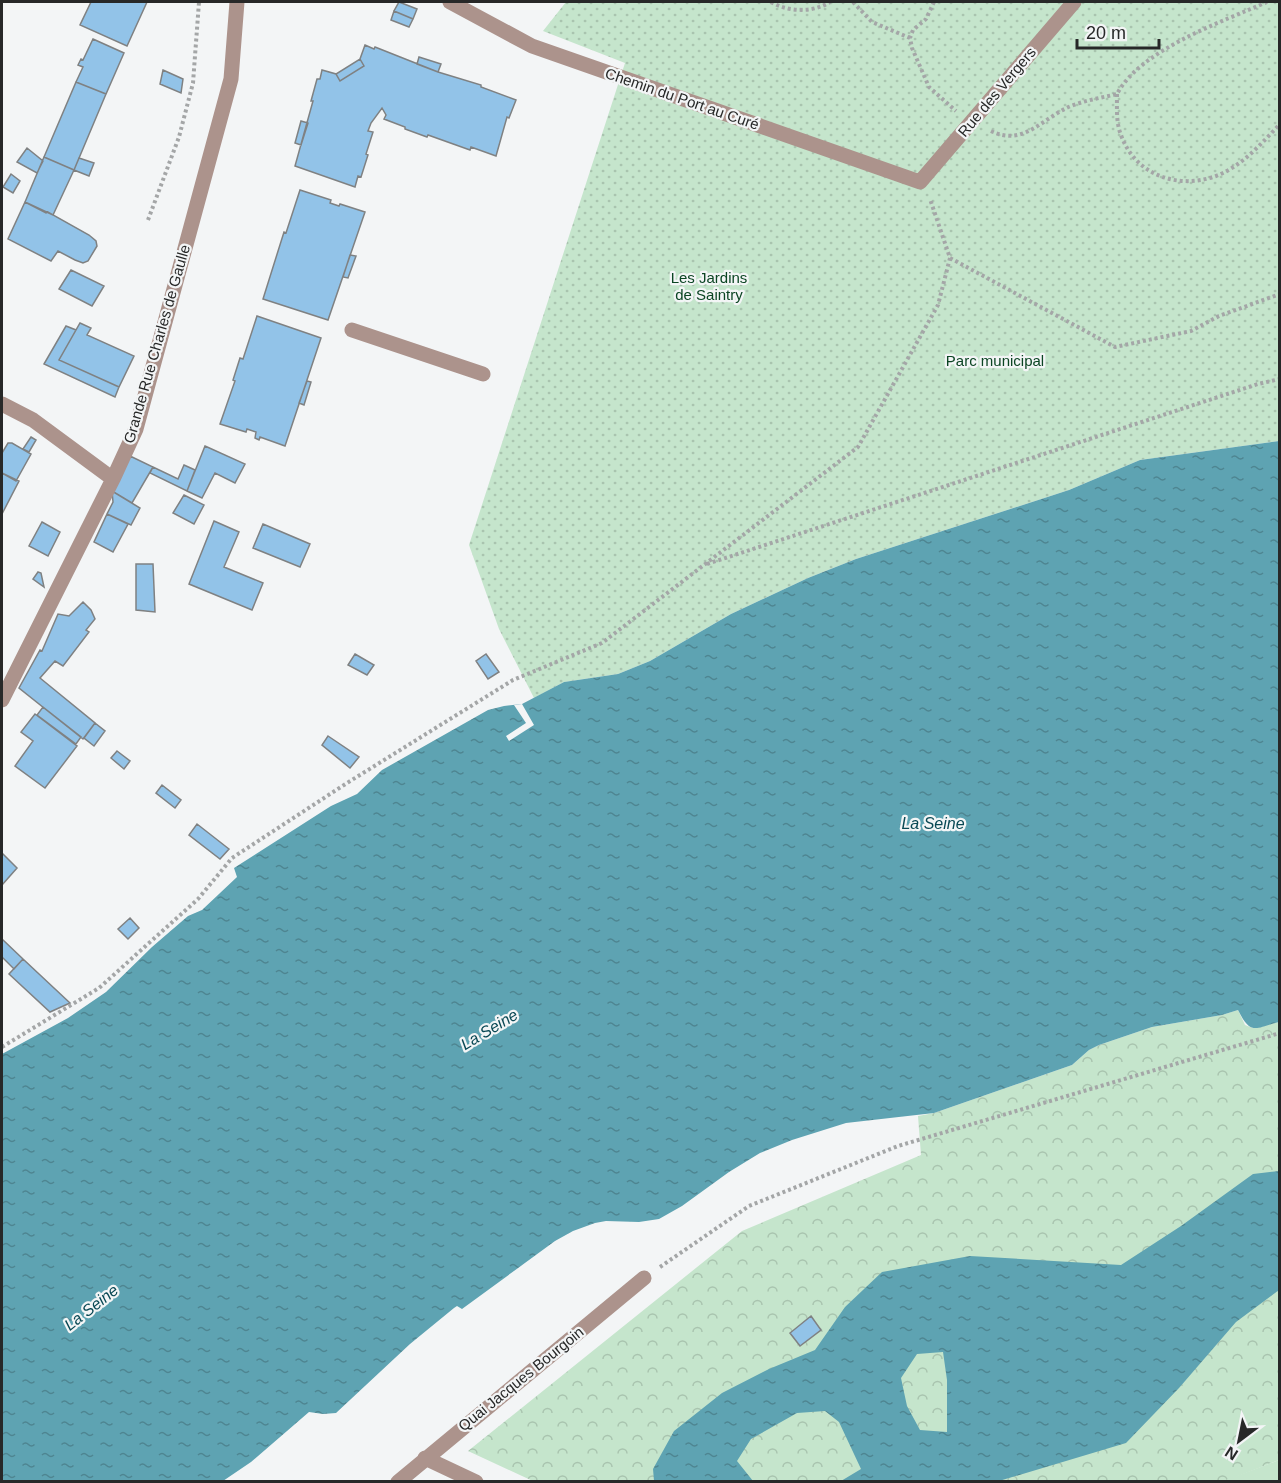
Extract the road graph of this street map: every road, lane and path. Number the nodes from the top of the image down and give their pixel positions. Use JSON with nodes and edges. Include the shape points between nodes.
{"nodes":[{"id":1,"x":199,"y":2,"type":"edge"},
{"id":2,"x":237,"y":2,"type":"edge"},
{"id":3,"x":450,"y":2,"type":"edge"},
{"id":4,"x":771,"y":2,"type":"edge"},
{"id":5,"x":830,"y":2,"type":"edge"},
{"id":6,"x":853,"y":2,"type":"edge"},
{"id":7,"x":934,"y":2,"type":"edge"},
{"id":8,"x":1074,"y":2,"type":"edge"},
{"id":9,"x":1267,"y":2,"type":"edge"},
{"id":10,"x":910,"y":38,"type":"junction"},
{"id":11,"x":1117,"y":94,"type":"junction"},
{"id":12,"x":971,"y":122,"type":"junction"},
{"id":13,"x":1280,"y":124,"type":"edge"},
{"id":14,"x":924,"y":188,"type":"junction"},
{"id":15,"x":148,"y":220,"type":"dead end"},
{"id":16,"x":950,"y":258,"type":"junction"},
{"id":17,"x":1280,"y":294,"type":"edge"},
{"id":18,"x":352,"y":330,"type":"dead end"},
{"id":19,"x":483,"y":374,"type":"dead end"},
{"id":20,"x":1280,"y":379,"type":"edge"},
{"id":21,"x":2,"y":404,"type":"edge"},
{"id":22,"x":113,"y":479,"type":"junction"},
{"id":23,"x":702,"y":566,"type":"junction"},
{"id":24,"x":2,"y":700,"type":"edge"},
{"id":25,"x":1280,"y":1033,"type":"edge"},
{"id":26,"x":2,"y":1047,"type":"edge"},
{"id":27,"x":644,"y":1278,"type":"joint"},
{"id":28,"x":425,"y":1458,"type":"junction"},
{"id":29,"x":398,"y":1482,"type":"edge"},
{"id":30,"x":476,"y":1482,"type":"edge"}],
"edges":[{"from":1,"to":15,"type":"path","via":[[193,84],[179,137]]},
{"from":2,"to":22,"type":"street","name":"Grande Rue Charles de Gaulle","via":[[231,79],[136,429]]},
{"from":3,"to":14,"type":"street","name":"Chemin du Port au Curé","via":[[532,46]]},
{"from":4,"to":5,"type":"path","via":[[802,10]]},
{"from":6,"to":10,"type":"path","via":[[872,22]]},
{"from":7,"to":10,"type":"path"},
{"from":8,"to":12,"type":"street","name":"Rue des Vergers"},
{"from":9,"to":11,"type":"path","via":[[1191,35],[1152,58],[1132,74]]},
{"from":10,"to":12,"type":"path","via":[[929,87]]},
{"from":11,"to":12,"type":"path","via":[[1085,100],[1057,112],[1035,129],[1011,136],[1001,136]]},
{"from":11,"to":13,"type":"path","via":[[1120,133],[1129,153],[1149,171],[1173,181],[1202,180],[1230,169]]},
{"from":12,"to":14,"type":"street","name":"Rue des Vergers"},
{"from":14,"to":16,"type":"path"},
{"from":16,"to":17,"type":"path","via":[[1115,347],[1191,331],[1219,316]]},
{"from":16,"to":23,"type":"path","via":[[938,305],[858,447]]},
{"from":18,"to":19,"type":"street"},
{"from":20,"to":23,"type":"path"},
{"from":21,"to":22,"type":"street","via":[[33,420]]},
{"from":22,"to":24,"type":"street","name":"Grande Rue Charles de Gaulle"},
{"from":23,"to":26,"type":"path","via":[[602,643],[513,680],[232,858],[198,899],[99,988]]},
{"from":25,"to":27,"type":"path","via":[[898,1146],[749,1206]]},
{"from":27,"to":28,"type":"street","name":"Quai Jacques Bourgoin"},
{"from":28,"to":29,"type":"street","name":"Quai Jacques Bourgoin"},
{"from":28,"to":30,"type":"street"}]}
